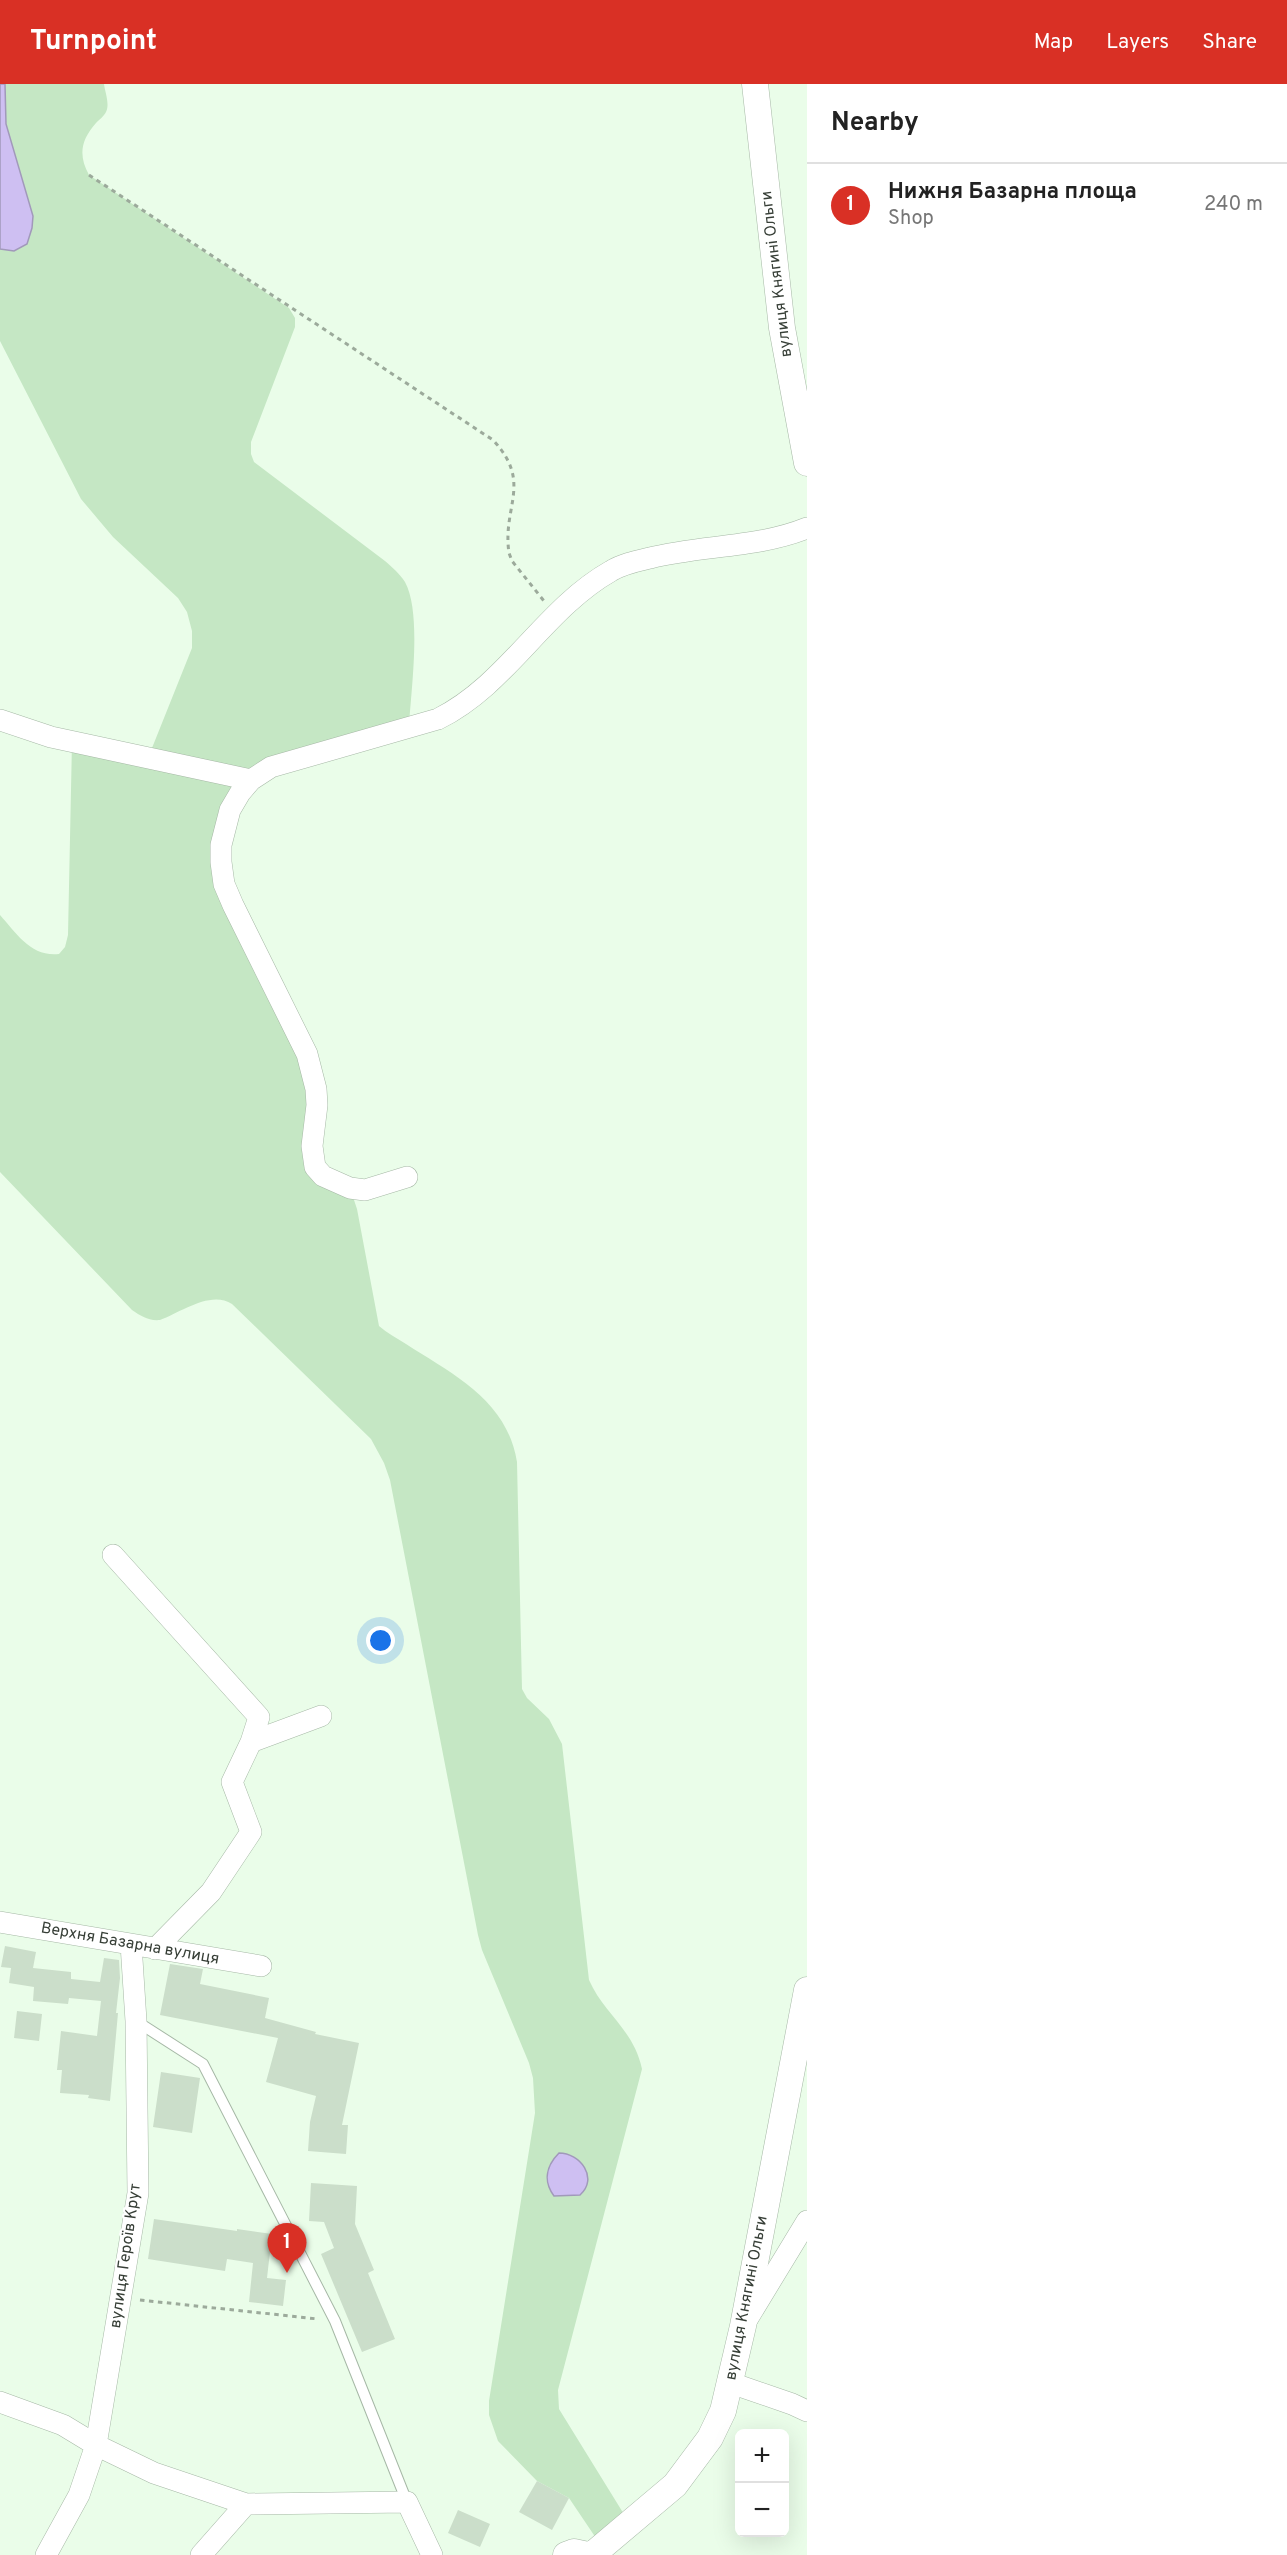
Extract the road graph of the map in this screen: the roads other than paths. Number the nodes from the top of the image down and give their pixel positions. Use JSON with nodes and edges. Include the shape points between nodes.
{"nodes":[{"id":1,"x":755,"y":84,"type":"edge"},
{"id":2,"x":807,"y":463,"type":"edge"},
{"id":3,"x":807,"y":528,"type":"edge"},
{"id":4,"x":0,"y":720,"type":"edge"},
{"id":5,"x":251,"y":780,"type":"junction"},
{"id":6,"x":407,"y":1177,"type":"dead end"},
{"id":7,"x":113,"y":1555,"type":"dead end"},
{"id":8,"x":321,"y":1716,"type":"dead end"},
{"id":9,"x":251,"y":1742,"type":"junction"},
{"id":10,"x":0,"y":1922,"type":"edge"},
{"id":11,"x":131,"y":1944,"type":"junction"},
{"id":12,"x":155,"y":1949,"type":"junction"},
{"id":13,"x":261,"y":1966,"type":"dead end"},
{"id":14,"x":807,"y":1990,"type":"edge"},
{"id":15,"x":136,"y":2021,"type":"junction"},
{"id":16,"x":807,"y":2222,"type":"edge"},
{"id":17,"x":743,"y":2326,"type":"junction"},
{"id":18,"x":731,"y":2383,"type":"junction"},
{"id":19,"x":0,"y":2402,"type":"edge"},
{"id":20,"x":807,"y":2411,"type":"edge"},
{"id":21,"x":96,"y":2445,"type":"junction"},
{"id":22,"x":407,"y":2502,"type":"junction"},
{"id":23,"x":246,"y":2504,"type":"junction"},
{"id":24,"x":46,"y":2555,"type":"edge"},
{"id":25,"x":201,"y":2555,"type":"edge"},
{"id":26,"x":432,"y":2555,"type":"edge"},
{"id":27,"x":566,"y":2555,"type":"edge"},
{"id":28,"x":590,"y":2555,"type":"edge"}],
"edges":[{"from":1,"to":2,"type":"street","name":"вулиця Княгині Ольги","via":[[782,328]]},
{"from":3,"to":5,"type":"street","via":[[771,538],[669,553],[613,569],[555,614],[476,696],[458,709],[438,719],[271,767]]},
{"from":4,"to":5,"type":"street","via":[[51,737]]},
{"from":5,"to":6,"type":"street","via":[[230,810],[224,831],[224,884],[307,1054],[317,1097],[312,1146],[315,1167],[323,1176],[364,1190]]},
{"from":7,"to":9,"type":"street","via":[[259,1717]]},
{"from":8,"to":9,"type":"street"},
{"from":9,"to":12,"type":"street","via":[[231,1782],[251,1832],[211,1892]]},
{"from":10,"to":11,"type":"street","name":"Верхня Базарна вулиця"},
{"from":11,"to":12,"type":"street","name":"Верхня Базарна вулиця"},
{"from":11,"to":15,"type":"street","name":"вулиця Героїв Крут"},
{"from":12,"to":13,"type":"street","name":"Верхня Базарна вулиця"},
{"from":14,"to":17,"type":"street","name":"вулиця Княгині Ольги"},
{"from":15,"to":21,"type":"street","name":"вулиця Героїв Крут","via":[[138,2193]]},
{"from":15,"to":22,"type":"lane","via":[[203,2064],[335,2321]]},
{"from":16,"to":17,"type":"street"},
{"from":17,"to":18,"type":"street","name":"вулиця Княгині Ольги"},
{"from":18,"to":20,"type":"street"},
{"from":18,"to":28,"type":"street","name":"вулиця Княгині Ольги","via":[[717,2425],[688,2470],[659,2500]]},
{"from":19,"to":21,"type":"street","via":[[63,2425]]},
{"from":21,"to":23,"type":"street","via":[[154,2473]]},
{"from":21,"to":24,"type":"street","name":"вулиця Героїв Крут","via":[[79,2496]]},
{"from":22,"to":23,"type":"street"},
{"from":22,"to":26,"type":"street"},
{"from":23,"to":25,"type":"street"},
{"from":27,"to":28,"type":"street"}]}
